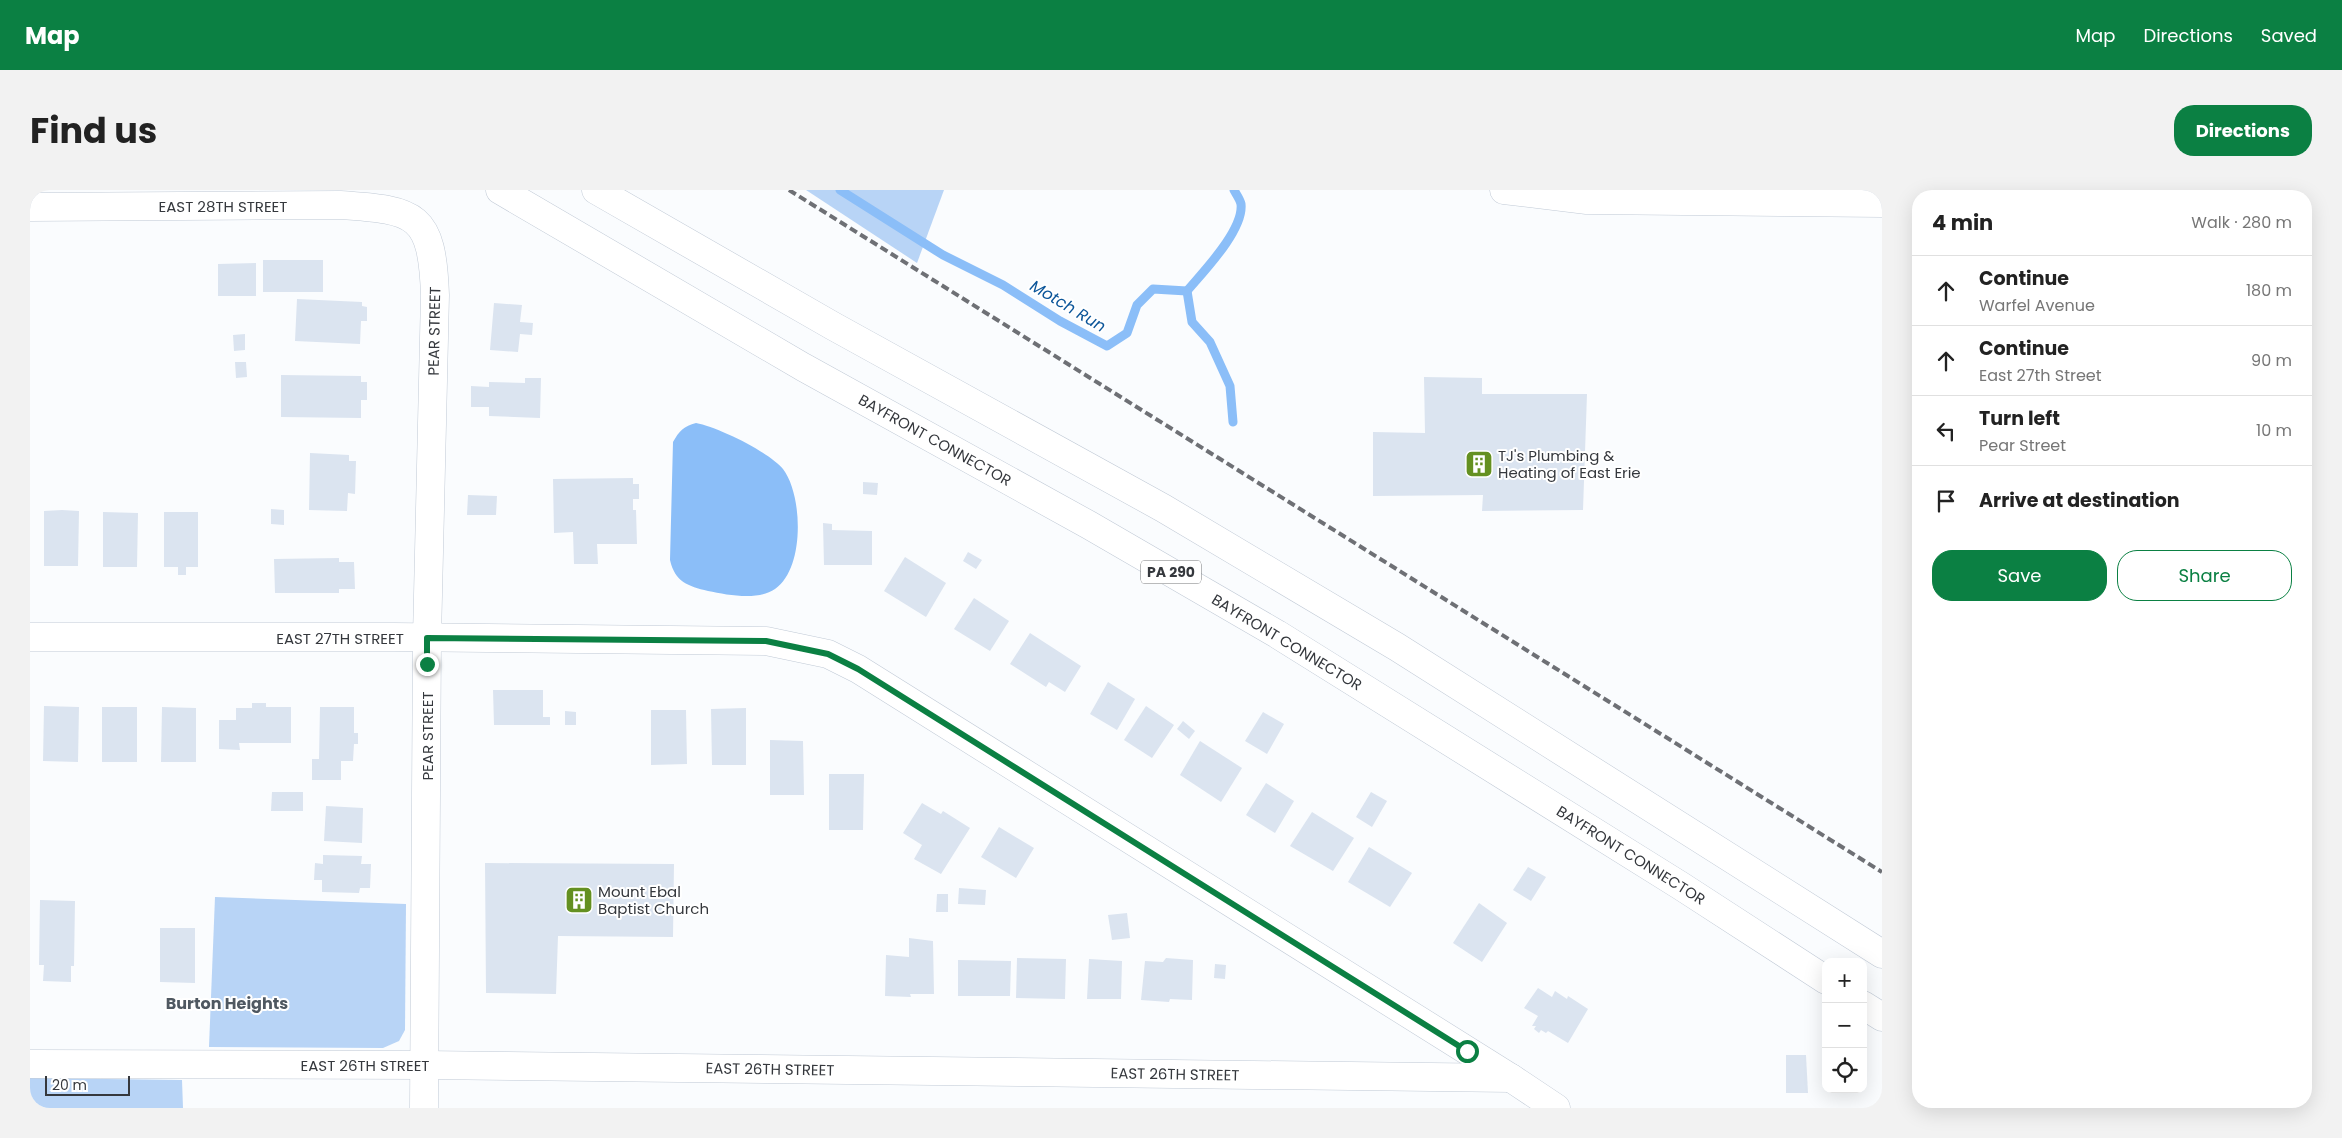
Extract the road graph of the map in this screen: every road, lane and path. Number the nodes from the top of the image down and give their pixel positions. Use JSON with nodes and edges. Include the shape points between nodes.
{"nodes":[{"id":1,"x":500,"y":190,"type":"edge"},
{"id":2,"x":596,"y":190,"type":"edge"},
{"id":3,"x":1504,"y":190,"type":"edge"},
{"id":4,"x":1868,"y":199,"type":"edge"},
{"id":5,"x":30,"y":207,"type":"edge"},
{"id":6,"x":414,"y":218,"type":"joint"},
{"id":7,"x":30,"y":638,"type":"edge"},
{"id":8,"x":427,"y":638,"type":"junction"},
{"id":9,"x":1882,"y":954,"type":"edge"},
{"id":10,"x":1822,"y":977,"type":"edge"},
{"id":11,"x":1867,"y":1008,"type":"edge"},
{"id":12,"x":1882,"y":1017,"type":"edge"},
{"id":13,"x":30,"y":1064,"type":"edge"},
{"id":14,"x":424,"y":1065,"type":"junction"},
{"id":15,"x":1511,"y":1078,"type":"junction"},
{"id":16,"x":424,"y":1108,"type":"edge"},
{"id":17,"x":1556,"y":1108,"type":"edge"}],
"edges":[{"from":1,"to":10,"type":"main road","name":"BAYFRONT CONNECTOR","number":"PA 290","via":[[803,367],[1090,525],[1277,634]]},
{"from":2,"to":9,"type":"main road","via":[[833,326],[1172,513],[1397,647]]},
{"from":3,"to":4,"type":"main road","via":[[1587,200]]},
{"from":5,"to":6,"type":"main road","name":"EAST 28TH STREET","via":[[340,206],[381,208]]},
{"from":6,"to":8,"type":"main road","name":"PEAR STREET","via":[[428,237],[432,251],[435,295]]},
{"from":7,"to":8,"type":"main road","name":"EAST 27TH STREET"},
{"from":8,"to":14,"type":"main road","name":"PEAR STREET"},
{"from":8,"to":15,"type":"main road","name":"EAST 27TH STREET","via":[[766,641],[828,654],[866,674]]},
{"from":11,"to":12,"type":"main road"},
{"from":13,"to":14,"type":"main road","name":"EAST 26TH STREET"},
{"from":14,"to":15,"type":"main road","name":"EAST 26TH STREET"},
{"from":14,"to":16,"type":"main road","name":"PEAR STREET"},
{"from":15,"to":17,"type":"main road","name":"EAST 27TH STREET"}]}
